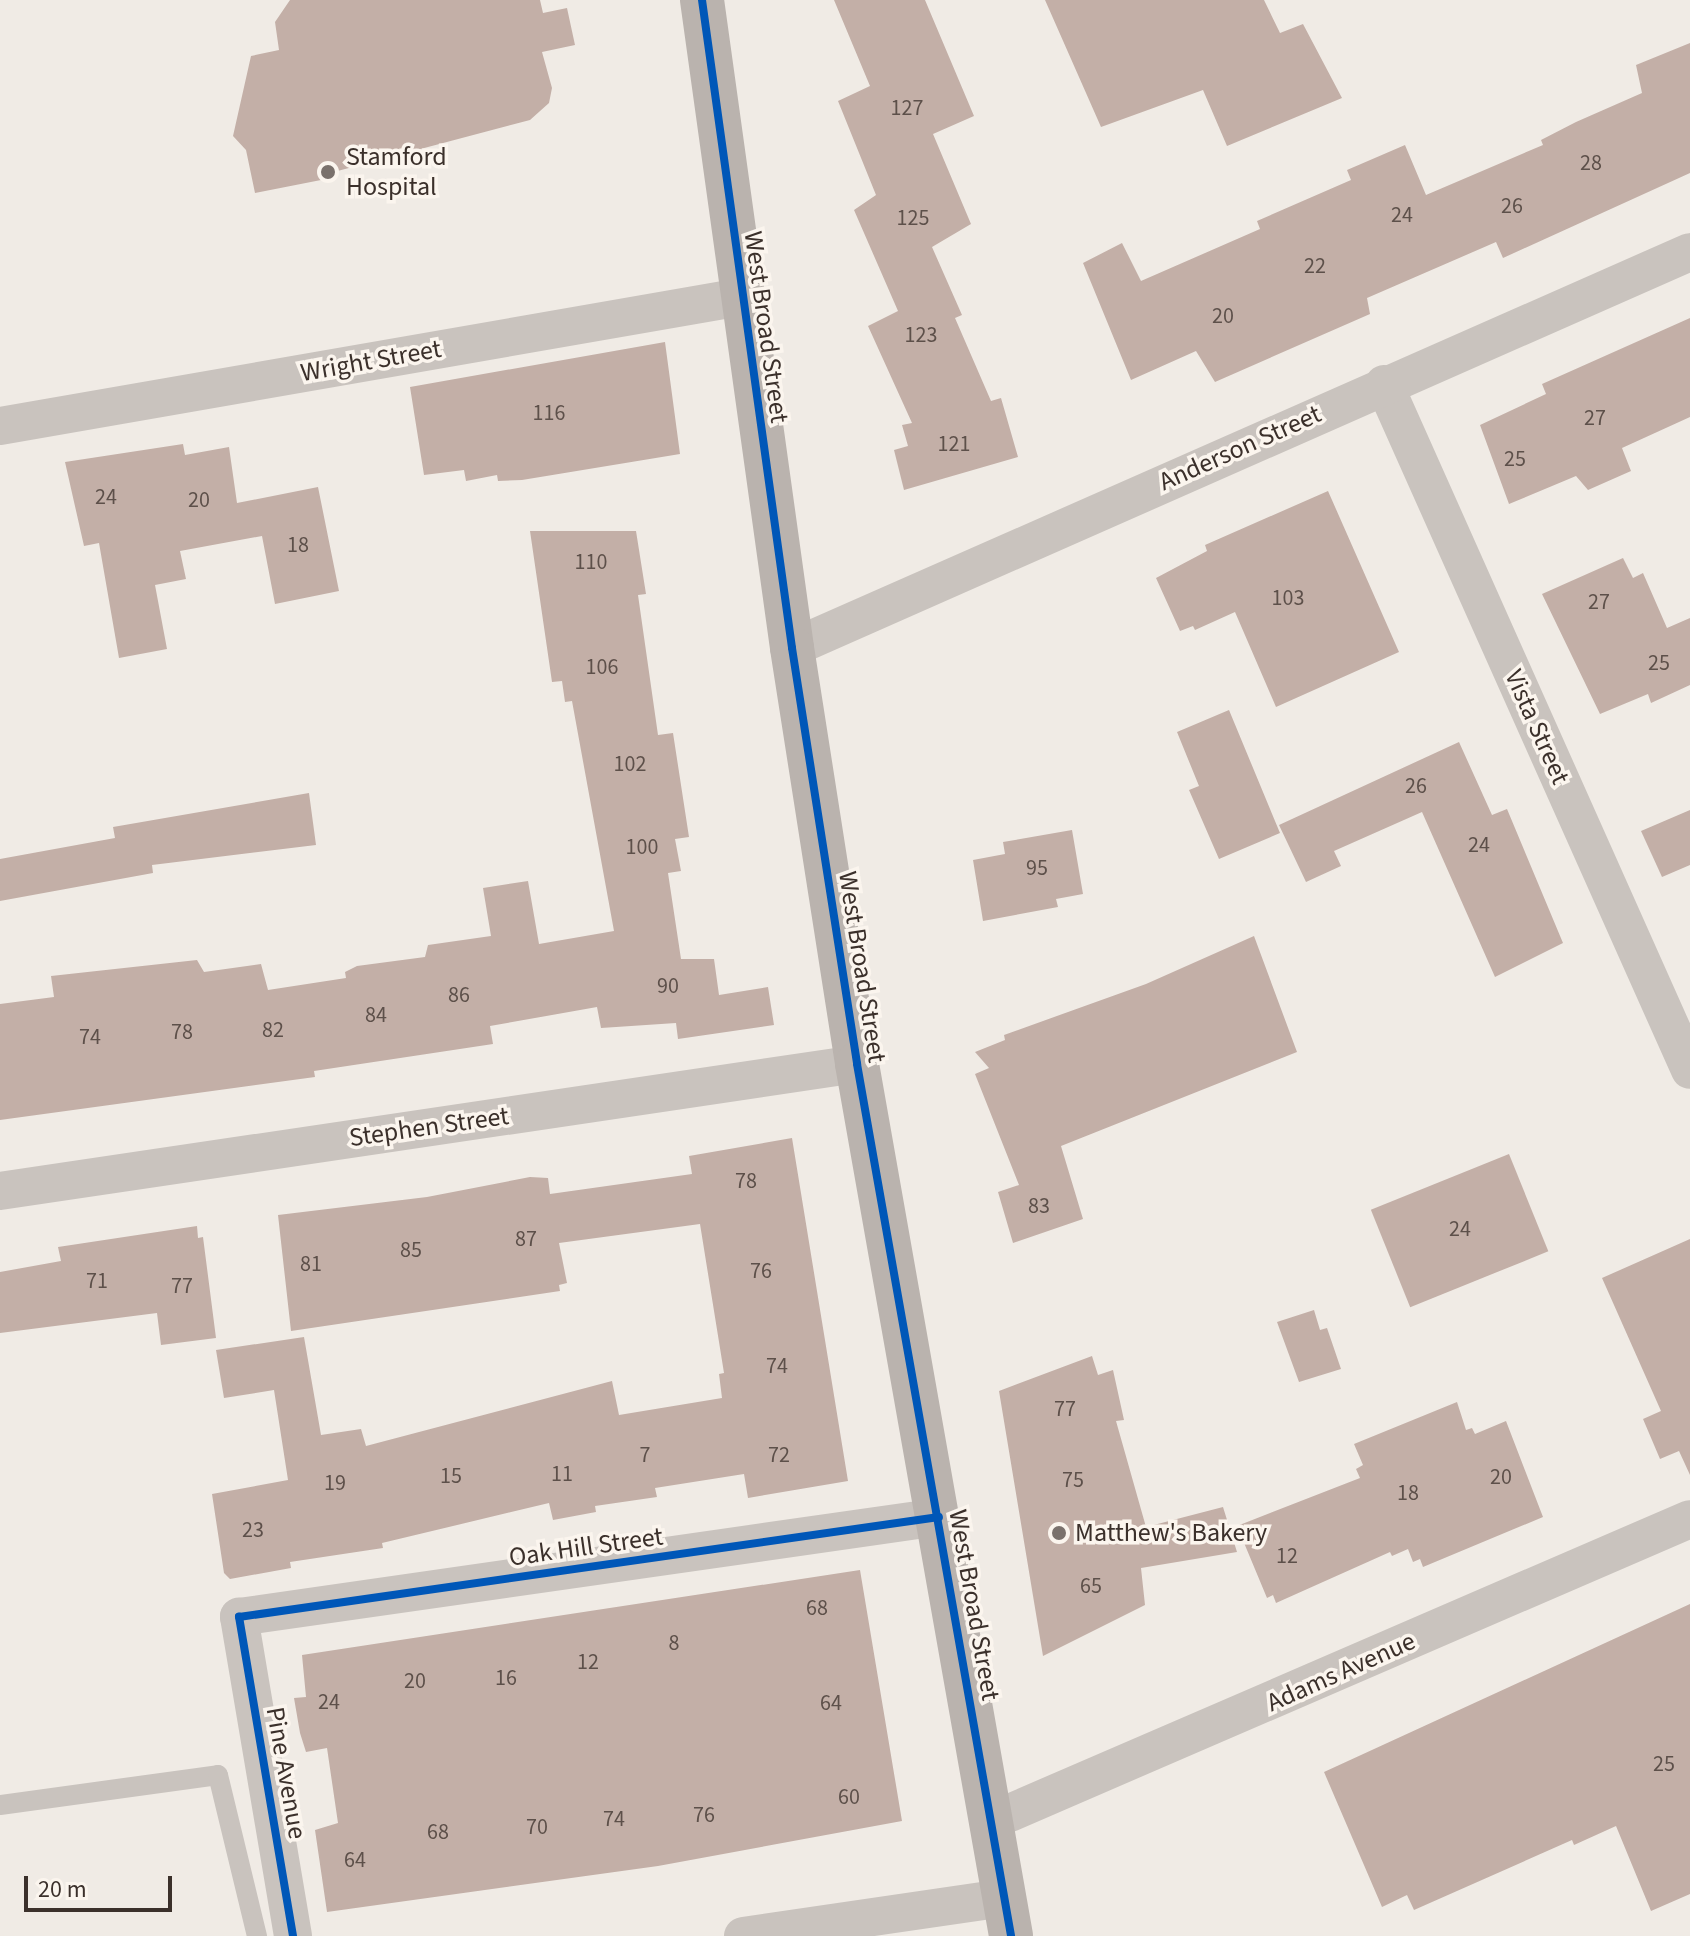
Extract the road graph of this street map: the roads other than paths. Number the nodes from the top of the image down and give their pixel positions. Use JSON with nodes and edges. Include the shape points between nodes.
{"nodes":[{"id":1,"x":702,"y":0,"type":"edge"},
{"id":2,"x":1690,"y":252,"type":"edge"},
{"id":3,"x":741,"y":297,"type":"junction"},
{"id":4,"x":1384,"y":384,"type":"junction"},
{"id":5,"x":0,"y":426,"type":"edge"},
{"id":6,"x":792,"y":648,"type":"junction"},
{"id":7,"x":857,"y":1064,"type":"junction"},
{"id":8,"x":1690,"y":1070,"type":"edge"},
{"id":9,"x":0,"y":1191,"type":"edge"},
{"id":10,"x":939,"y":1517,"type":"junction"},
{"id":11,"x":1690,"y":1519,"type":"edge"},
{"id":12,"x":239,"y":1617,"type":"joint"},
{"id":13,"x":0,"y":1805,"type":"edge"},
{"id":14,"x":991,"y":1821,"type":"junction"},
{"id":15,"x":1008,"y":1917,"type":"edge"},
{"id":16,"x":257,"y":1936,"type":"edge"},
{"id":17,"x":293,"y":1936,"type":"edge"},
{"id":18,"x":743,"y":1936,"type":"edge"}],
"edges":[{"from":1,"to":3,"type":"main road","name":"West Broad Street"},
{"from":2,"to":4,"type":"street","name":"Anderson Street"},
{"from":3,"to":5,"type":"street","name":"Wright Street"},
{"from":3,"to":6,"type":"main road","name":"West Broad Street"},
{"from":4,"to":6,"type":"street","name":"Anderson Street"},
{"from":4,"to":8,"type":"street","name":"Vista Street"},
{"from":6,"to":7,"type":"main road","name":"West Broad Street"},
{"from":7,"to":9,"type":"street","name":"Stephen Street"},
{"from":7,"to":10,"type":"main road","name":"West Broad Street"},
{"from":10,"to":12,"type":"street","name":"Oak Hill Street"},
{"from":10,"to":14,"type":"main road","name":"West Broad Street"},
{"from":11,"to":14,"type":"street","name":"Adams Avenue"},
{"from":12,"to":17,"type":"street","name":"Pine Avenue"},
{"from":13,"to":16,"type":"lane","via":[[218,1775]]},
{"from":14,"to":15,"type":"main road","name":"West Broad Street"},
{"from":15,"to":18,"type":"street"}]}
